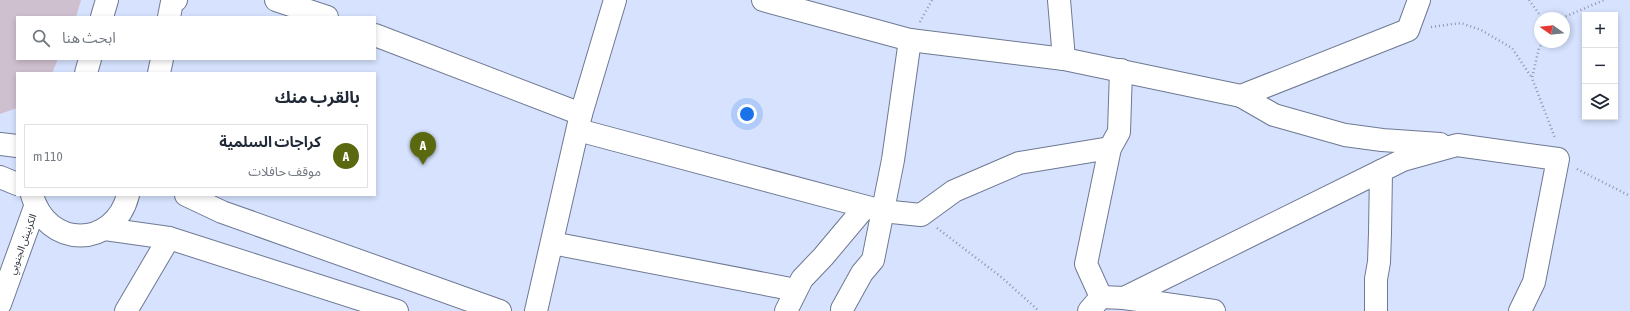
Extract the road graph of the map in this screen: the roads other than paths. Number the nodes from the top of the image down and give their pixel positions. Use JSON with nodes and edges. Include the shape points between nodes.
{"nodes":[{"id":1,"x":107,"y":0,"type":"edge"},
{"id":2,"x":176,"y":0,"type":"edge"},
{"id":3,"x":276,"y":0,"type":"edge"},
{"id":4,"x":615,"y":0,"type":"edge"},
{"id":5,"x":763,"y":0,"type":"edge"},
{"id":6,"x":1059,"y":0,"type":"edge"},
{"id":7,"x":1419,"y":0,"type":"edge"},
{"id":8,"x":307,"y":4,"type":"edge"},
{"id":9,"x":102,"y":16,"type":"edge"},
{"id":10,"x":169,"y":16,"type":"edge"},
{"id":11,"x":325,"y":16,"type":"edge"},
{"id":12,"x":376,"y":35,"type":"edge"},
{"id":13,"x":910,"y":40,"type":"junction"},
{"id":14,"x":1064,"y":59,"type":"junction"},
{"id":15,"x":90,"y":60,"type":"edge"},
{"id":16,"x":162,"y":60,"type":"edge"},
{"id":17,"x":1122,"y":70,"type":"junction"},
{"id":18,"x":86,"y":72,"type":"edge"},
{"id":19,"x":159,"y":72,"type":"edge"},
{"id":20,"x":1241,"y":96,"type":"junction"},
{"id":21,"x":579,"y":122,"type":"junction"},
{"id":22,"x":0,"y":144,"type":"edge"},
{"id":23,"x":1457,"y":145,"type":"junction"},
{"id":24,"x":16,"y":146,"type":"edge"},
{"id":25,"x":1110,"y":148,"type":"junction"},
{"id":26,"x":1381,"y":171,"type":"junction"},
{"id":27,"x":0,"y":177,"type":"edge"},
{"id":28,"x":16,"y":184,"type":"edge"},
{"id":29,"x":128,"y":196,"type":"edge"},
{"id":30,"x":188,"y":196,"type":"edge"},
{"id":31,"x":34,"y":201,"type":"edge"},
{"id":32,"x":874,"y":209,"type":"junction"},
{"id":33,"x":104,"y":229,"type":"junction"},
{"id":34,"x":169,"y":238,"type":"junction"},
{"id":35,"x":552,"y":243,"type":"junction"},
{"id":36,"x":796,"y":290,"type":"junction"},
{"id":37,"x":1124,"y":298,"type":"junction"},
{"id":38,"x":0,"y":304,"type":"edge"},
{"id":39,"x":1095,"y":304,"type":"edge"},
{"id":40,"x":373,"y":307,"type":"edge"},
{"id":41,"x":842,"y":309,"type":"dead end"},
{"id":42,"x":126,"y":311,"type":"edge"},
{"id":43,"x":397,"y":311,"type":"edge"},
{"id":44,"x":500,"y":311,"type":"edge"},
{"id":45,"x":536,"y":311,"type":"edge"},
{"id":46,"x":786,"y":311,"type":"edge"},
{"id":47,"x":1214,"y":311,"type":"edge"},
{"id":48,"x":1376,"y":311,"type":"edge"},
{"id":49,"x":1520,"y":311,"type":"edge"}],
"edges":[{"from":1,"to":9,"type":"street"},
{"from":2,"to":10,"type":"street","via":[[172,2]]},
{"from":3,"to":8,"type":"street"},
{"from":4,"to":21,"type":"street"},
{"from":5,"to":13,"type":"street"},
{"from":6,"to":14,"type":"street"},
{"from":7,"to":20,"type":"street","via":[[1408,30]]},
{"from":8,"to":11,"type":"street"},
{"from":12,"to":21,"type":"street"},
{"from":13,"to":14,"type":"street"},
{"from":13,"to":32,"type":"street","via":[[894,160]]},
{"from":14,"to":17,"type":"street"},
{"from":15,"to":18,"type":"street"},
{"from":16,"to":19,"type":"street"},
{"from":17,"to":20,"type":"street"},
{"from":17,"to":25,"type":"street","via":[[1118,132]]},
{"from":20,"to":23,"type":"street","via":[[1274,115],[1345,135]]},
{"from":21,"to":32,"type":"street"},
{"from":21,"to":35,"type":"street"},
{"from":22,"to":24,"type":"street"},
{"from":23,"to":26,"type":"street","via":[[1403,160]]},
{"from":23,"to":49,"type":"street","via":[[1558,159],[1534,282]]},
{"from":25,"to":32,"type":"street","via":[[1019,163],[954,191],[921,215]]},
{"from":25,"to":39,"type":"street","via":[[1086,264]]},
{"from":26,"to":37,"type":"street"},
{"from":26,"to":48,"type":"street"},
{"from":27,"to":28,"type":"street"},
{"from":29,"to":33,"type":"street","via":[[117,219]]},
{"from":30,"to":44,"type":"street","via":[[222,212]]},
{"from":31,"to":33,"type":"street","via":[[45,221],[59,231],[82,235]]},
{"from":31,"to":38,"type":"street","name":"الكرنيش الجنوبي"},
{"from":32,"to":36,"type":"street","via":[[823,257],[802,279]]},
{"from":32,"to":41,"type":"street","via":[[873,260],[862,273]]},
{"from":33,"to":34,"type":"street"},
{"from":34,"to":40,"type":"street"},
{"from":34,"to":42,"type":"street"},
{"from":35,"to":36,"type":"street"},
{"from":35,"to":45,"type":"street"},
{"from":36,"to":46,"type":"street"},
{"from":37,"to":39,"type":"street"},
{"from":37,"to":47,"type":"street"},
{"from":40,"to":43,"type":"street"}]}
